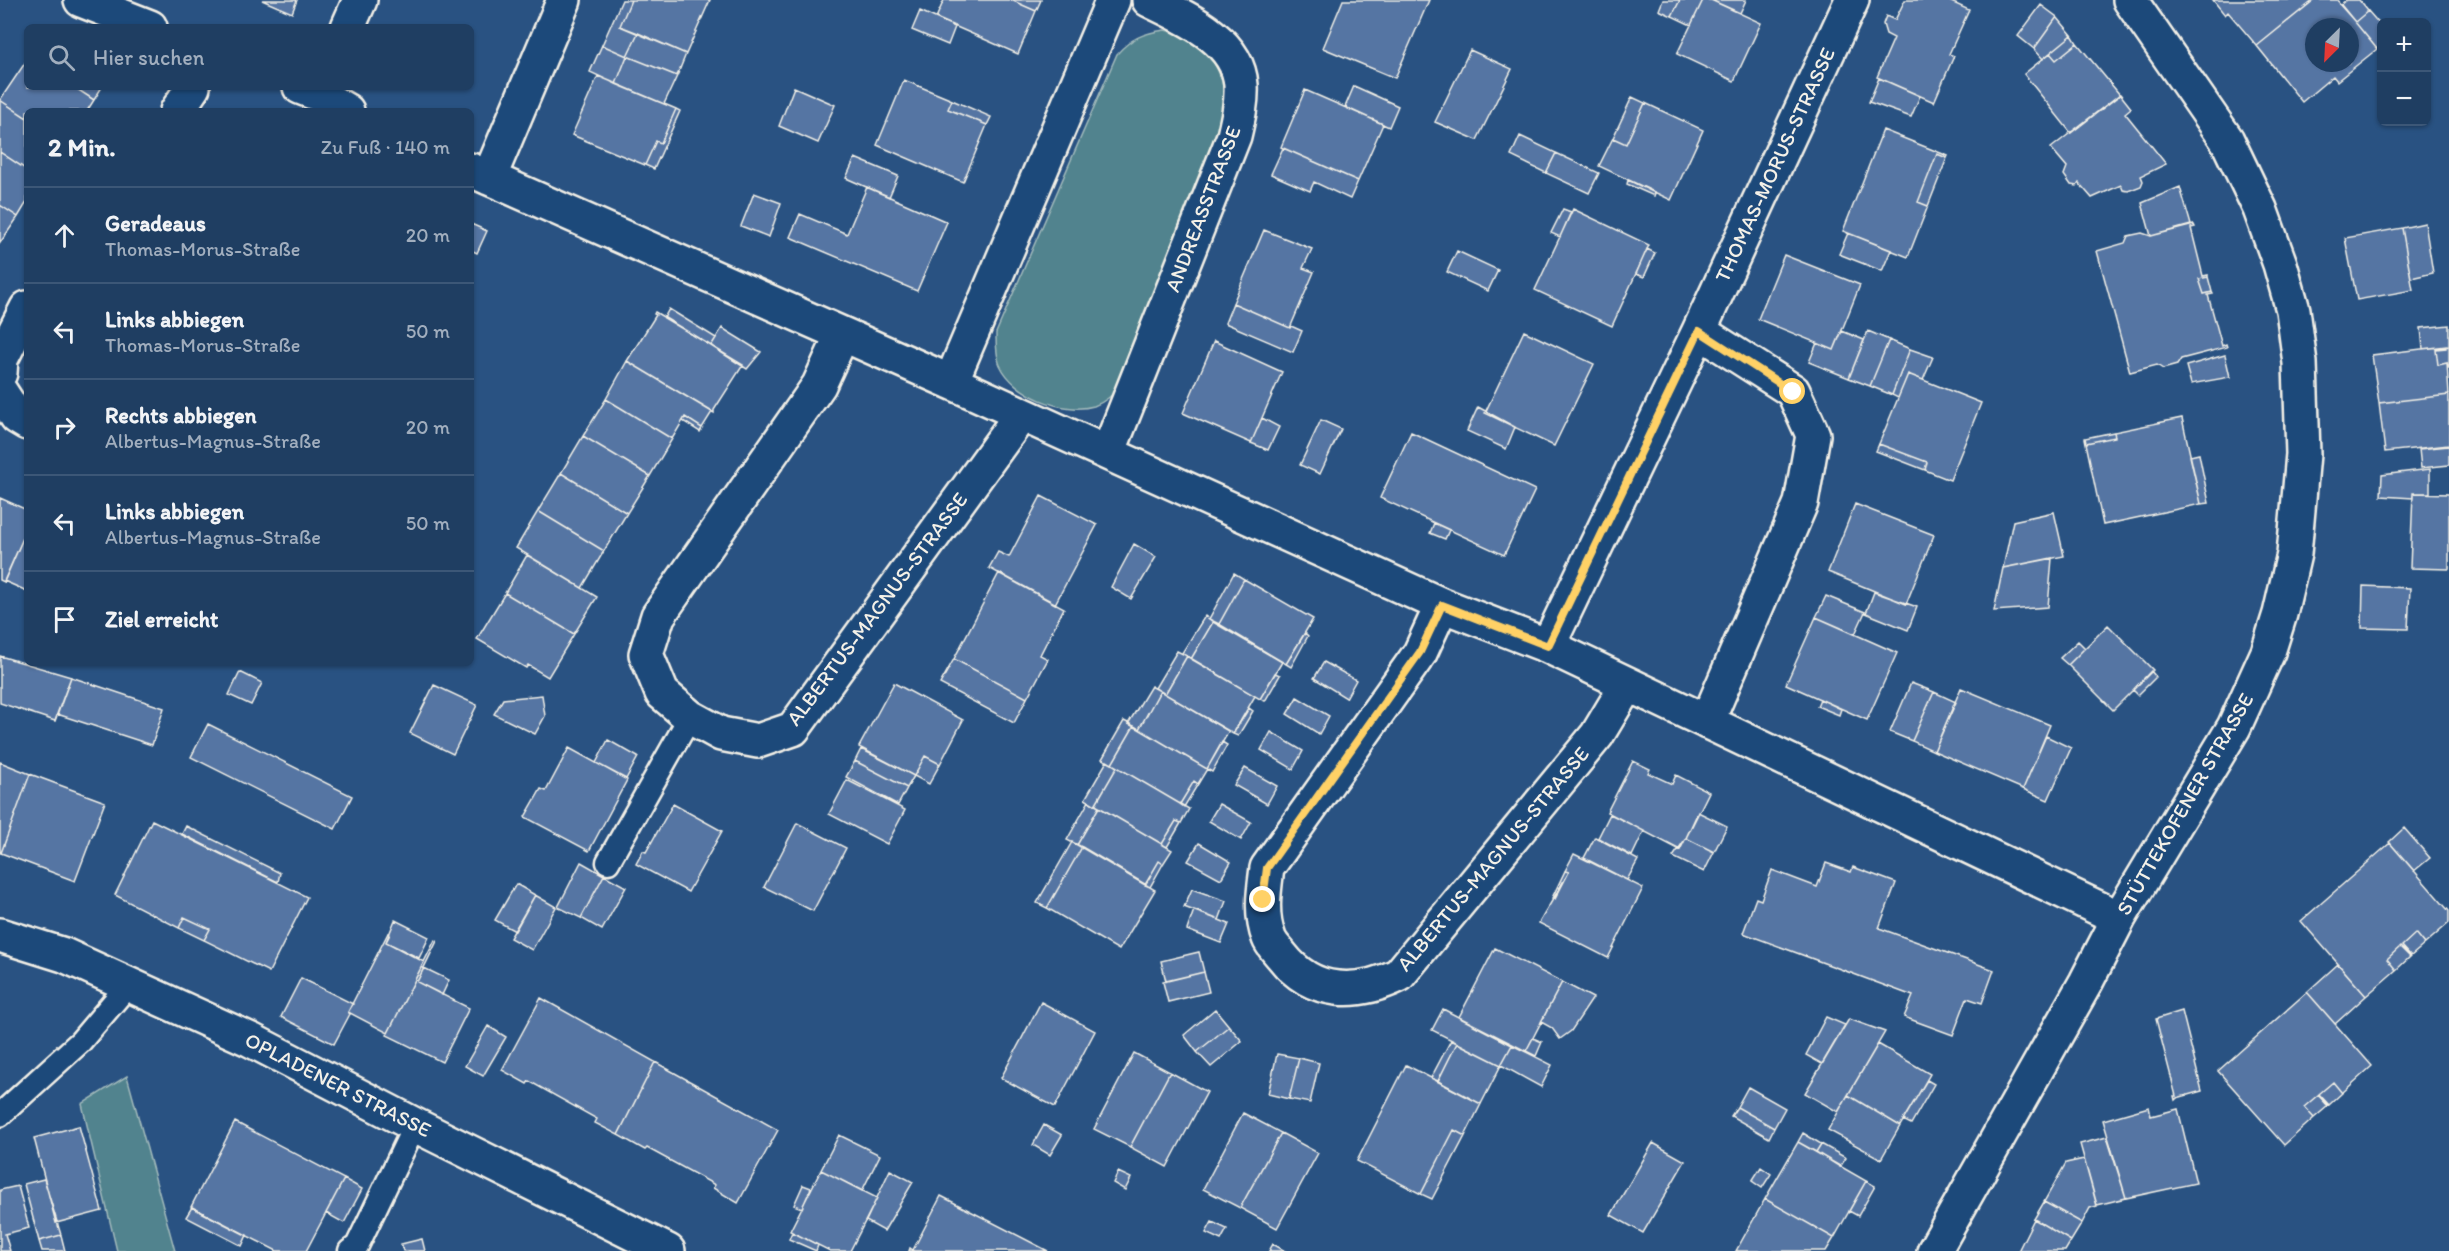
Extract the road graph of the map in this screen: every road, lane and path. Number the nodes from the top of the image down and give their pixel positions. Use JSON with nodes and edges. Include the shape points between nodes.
{"nodes":[{"id":1,"x":81,"y":0,"type":"edge"},
{"id":2,"x":360,"y":0,"type":"edge"},
{"id":3,"x":564,"y":0,"type":"edge"},
{"id":4,"x":1113,"y":0,"type":"edge"},
{"id":5,"x":1149,"y":0,"type":"edge"},
{"id":6,"x":1852,"y":0,"type":"edge"},
{"id":7,"x":2130,"y":0,"type":"edge"},
{"id":8,"x":142,"y":24,"type":"edge"},
{"id":9,"x":349,"y":24,"type":"edge"},
{"id":10,"x":191,"y":90,"type":"edge"},
{"id":11,"x":315,"y":90,"type":"edge"},
{"id":12,"x":179,"y":108,"type":"edge"},
{"id":13,"x":342,"y":108,"type":"edge"},
{"id":14,"x":480,"y":174,"type":"edge"},
{"id":15,"x":24,"y":314,"type":"edge"},
{"id":16,"x":1699,"y":331,"type":"junction"},
{"id":17,"x":842,"y":335,"type":"junction"},
{"id":18,"x":0,"y":373,"type":"edge"},
{"id":19,"x":951,"y":382,"type":"junction"},
{"id":20,"x":0,"y":391,"type":"edge"},
{"id":21,"x":1021,"y":415,"type":"junction"},
{"id":22,"x":24,"y":421,"type":"edge"},
{"id":23,"x":1108,"y":453,"type":"junction"},
{"id":24,"x":1442,"y":605,"type":"junction"},
{"id":25,"x":1548,"y":646,"type":"junction"},
{"id":26,"x":1627,"y":685,"type":"junction"},
{"id":27,"x":690,"y":717,"type":"junction"},
{"id":28,"x":1707,"y":722,"type":"junction"},
{"id":29,"x":608,"y":862,"type":"dead end"},
{"id":30,"x":2119,"y":918,"type":"junction"},
{"id":31,"x":0,"y":935,"type":"edge"},
{"id":32,"x":130,"y":983,"type":"junction"},
{"id":33,"x":0,"y":1115,"type":"edge"},
{"id":34,"x":415,"y":1125,"type":"junction"},
{"id":35,"x":350,"y":1251,"type":"edge"},
{"id":36,"x":668,"y":1251,"type":"edge"},
{"id":37,"x":1934,"y":1251,"type":"edge"}],
"edges":[{"from":1,"to":8,"type":"street"},
{"from":2,"to":9,"type":"street"},
{"from":3,"to":14,"type":"street"},
{"from":4,"to":19,"type":"street"},
{"from":5,"to":23,"type":"street","name":"ANDREASSTRASSE","via":[[1206,31],[1225,48],[1236,64],[1241,83],[1240,108],[1234,136]]},
{"from":6,"to":16,"type":"street","name":"THOMAS-MORUS-STRASSE"},
{"from":7,"to":30,"type":"street","name":"STÜTTEKOFENER STRASSE","via":[[2227,140],[2260,209],[2293,310],[2300,363],[2303,454],[2294,554],[2268,652],[2234,727]]},
{"from":10,"to":12,"type":"street"},
{"from":11,"to":13,"type":"street"},
{"from":14,"to":17,"type":"street"},
{"from":15,"to":18,"type":"street","via":[[1,359]]},
{"from":16,"to":25,"type":"street","name":"THOMAS-MORUS-STRASSE"},
{"from":16,"to":28,"type":"street","via":[[1793,392],[1813,435],[1801,503]]},
{"from":17,"to":19,"type":"street"},
{"from":17,"to":27,"type":"street","name":"ALBERTUS-MAGNUS-STRASSE","via":[[819,385],[658,616],[646,654],[662,693]]},
{"from":19,"to":21,"type":"street"},
{"from":20,"to":22,"type":"street"},
{"from":21,"to":23,"type":"street"},
{"from":21,"to":27,"type":"street","name":"ALBERTUS-MAGNUS-STRASSE","via":[[793,729],[758,741],[721,735]]},
{"from":23,"to":24,"type":"street"},
{"from":24,"to":25,"type":"street"},
{"from":24,"to":26,"type":"street","name":"ALBERTUS-MAGNUS-STRASSE","via":[[1420,652],[1267,868],[1263,900],[1269,939],[1287,962],[1321,985],[1360,989],[1399,975],[1597,735]]},
{"from":25,"to":26,"type":"street"},
{"from":26,"to":28,"type":"street"},
{"from":27,"to":29,"type":"lane"},
{"from":28,"to":30,"type":"street"},
{"from":30,"to":37,"type":"street","name":"STÜTTEKOFENER STRASSE"},
{"from":31,"to":32,"type":"street","name":"OPLADENER STRASSE","via":[[64,955]]},
{"from":32,"to":33,"type":"lane","via":[[80,1042]]},
{"from":32,"to":34,"type":"street","name":"OPLADENER STRASSE"},
{"from":34,"to":35,"type":"lane","via":[[357,1246]]},
{"from":34,"to":36,"type":"street","name":"OPLADENER STRASSE"}]}
